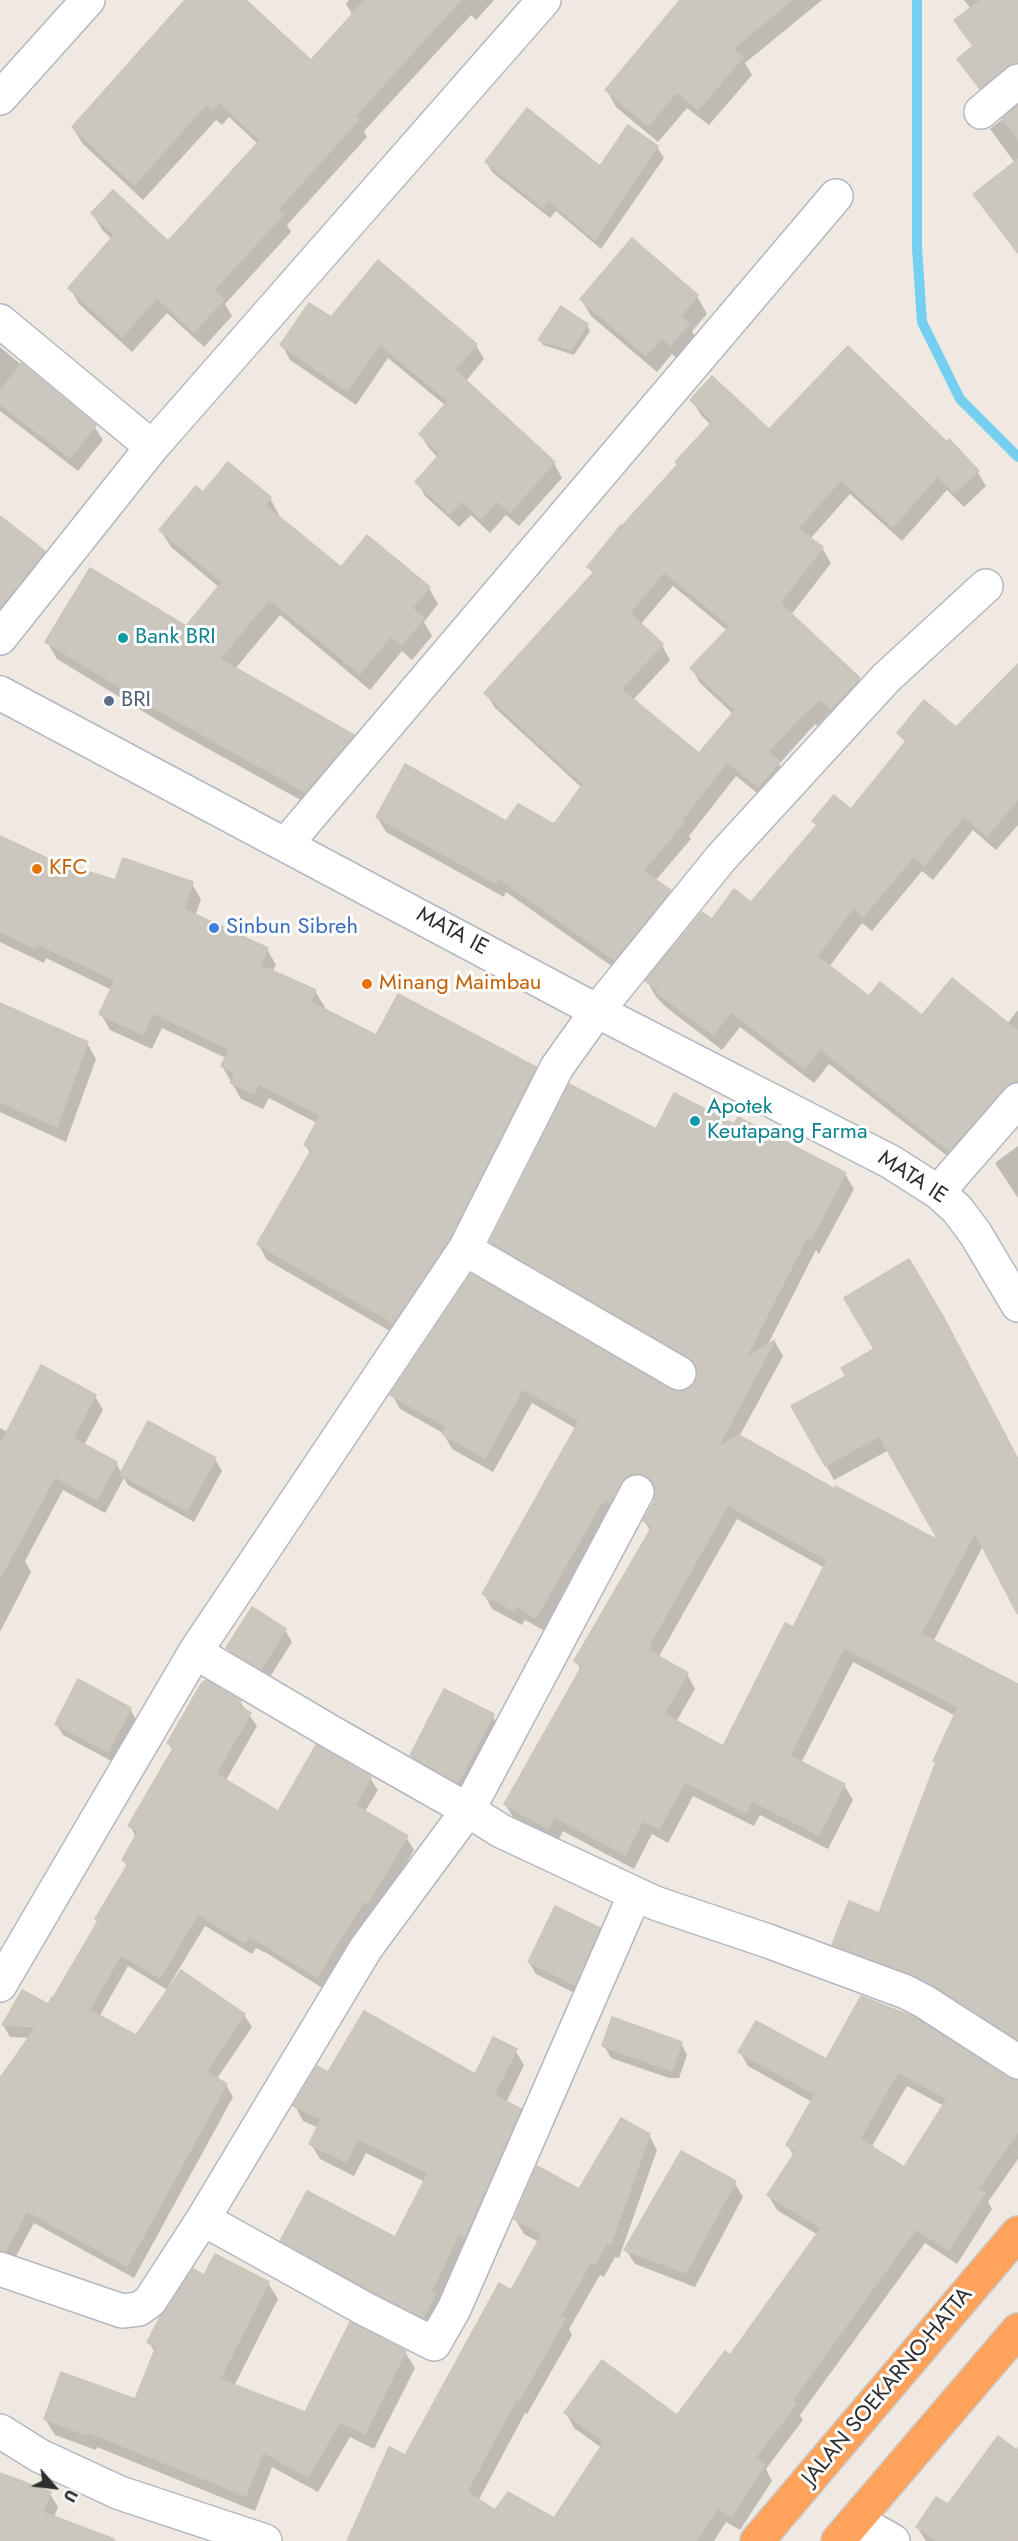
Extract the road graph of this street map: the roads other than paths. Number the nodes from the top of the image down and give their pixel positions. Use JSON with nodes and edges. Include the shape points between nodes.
{"nodes":[{"id":1,"x":88,"y":0,"type":"edge"},
{"id":2,"x":544,"y":0,"type":"edge"},
{"id":3,"x":1018,"y":81,"type":"edge"},
{"id":4,"x":0,"y":98,"type":"edge"},
{"id":5,"x":981,"y":112,"type":"dead end"},
{"id":6,"x":836,"y":196,"type":"dead end"},
{"id":7,"x":0,"y":321,"type":"edge"},
{"id":8,"x":152,"y":447,"type":"junction"},
{"id":9,"x":987,"y":586,"type":"dead end"},
{"id":10,"x":0,"y":638,"type":"edge"},
{"id":11,"x":0,"y":693,"type":"edge"},
{"id":12,"x":286,"y":844,"type":"junction"},
{"id":13,"x":597,"y":1011,"type":"junction"},
{"id":14,"x":1018,"y":1100,"type":"edge"},
{"id":15,"x":938,"y":1192,"type":"junction"},
{"id":16,"x":465,"y":1249,"type":"junction"},
{"id":17,"x":1018,"y":1305,"type":"edge"},
{"id":18,"x":679,"y":1373,"type":"dead end"},
{"id":19,"x":637,"y":1492,"type":"dead end"},
{"id":20,"x":195,"y":1652,"type":"junction"},
{"id":21,"x":468,"y":1810,"type":"junction"},
{"id":22,"x":635,"y":1894,"type":"junction"},
{"id":23,"x":0,"y":1985,"type":"edge"},
{"id":24,"x":1018,"y":2062,"type":"edge"},
{"id":25,"x":203,"y":2219,"type":"junction"},
{"id":26,"x":1018,"y":2233,"type":"edge"},
{"id":27,"x":0,"y":2269,"type":"edge"},
{"id":28,"x":1018,"y":2330,"type":"edge"},
{"id":29,"x":0,"y":2432,"type":"edge"},
{"id":30,"x":847,"y":2530,"type":"edge"},
{"id":31,"x":265,"y":2541,"type":"edge"},
{"id":32,"x":757,"y":2541,"type":"edge"},
{"id":33,"x":893,"y":2541,"type":"edge"}],
"edges":[{"from":1,"to":4,"type":"street"},
{"from":2,"to":8,"type":"street"},
{"from":3,"to":5,"type":"street"},
{"from":6,"to":12,"type":"street"},
{"from":7,"to":8,"type":"street"},
{"from":8,"to":10,"type":"street"},
{"from":9,"to":13,"type":"street","via":[[878,686],[721,858]]},
{"from":11,"to":12,"type":"street","name":"MATA IE"},
{"from":12,"to":13,"type":"street","name":"MATA IE"},
{"from":13,"to":15,"type":"street","name":"MATA IE","via":[[891,1162]]},
{"from":13,"to":16,"type":"street","via":[[557,1067]]},
{"from":14,"to":15,"type":"street"},
{"from":15,"to":17,"type":"street","name":"MATA IE","via":[[975,1233]]},
{"from":16,"to":18,"type":"street"},
{"from":16,"to":20,"type":"street"},
{"from":19,"to":21,"type":"street"},
{"from":20,"to":21,"type":"street"},
{"from":20,"to":23,"type":"street"},
{"from":21,"to":22,"type":"street","via":[[501,1831]]},
{"from":21,"to":25,"type":"street","via":[[366,1948]]},
{"from":22,"to":24,"type":"street","via":[[906,1992]]},
{"from":22,"to":25,"type":"street","via":[[454,2309],[434,2344]]},
{"from":25,"to":27,"type":"street","via":[[150,2301],[139,2309],[122,2312]]},
{"from":26,"to":32,"type":"highway","name":"JALAN SOEKARNO-HATTA"},
{"from":28,"to":30,"type":"highway"},
{"from":29,"to":31,"type":"street","via":[[40,2456],[120,2493]]},
{"from":30,"to":33,"type":"street"}]}
